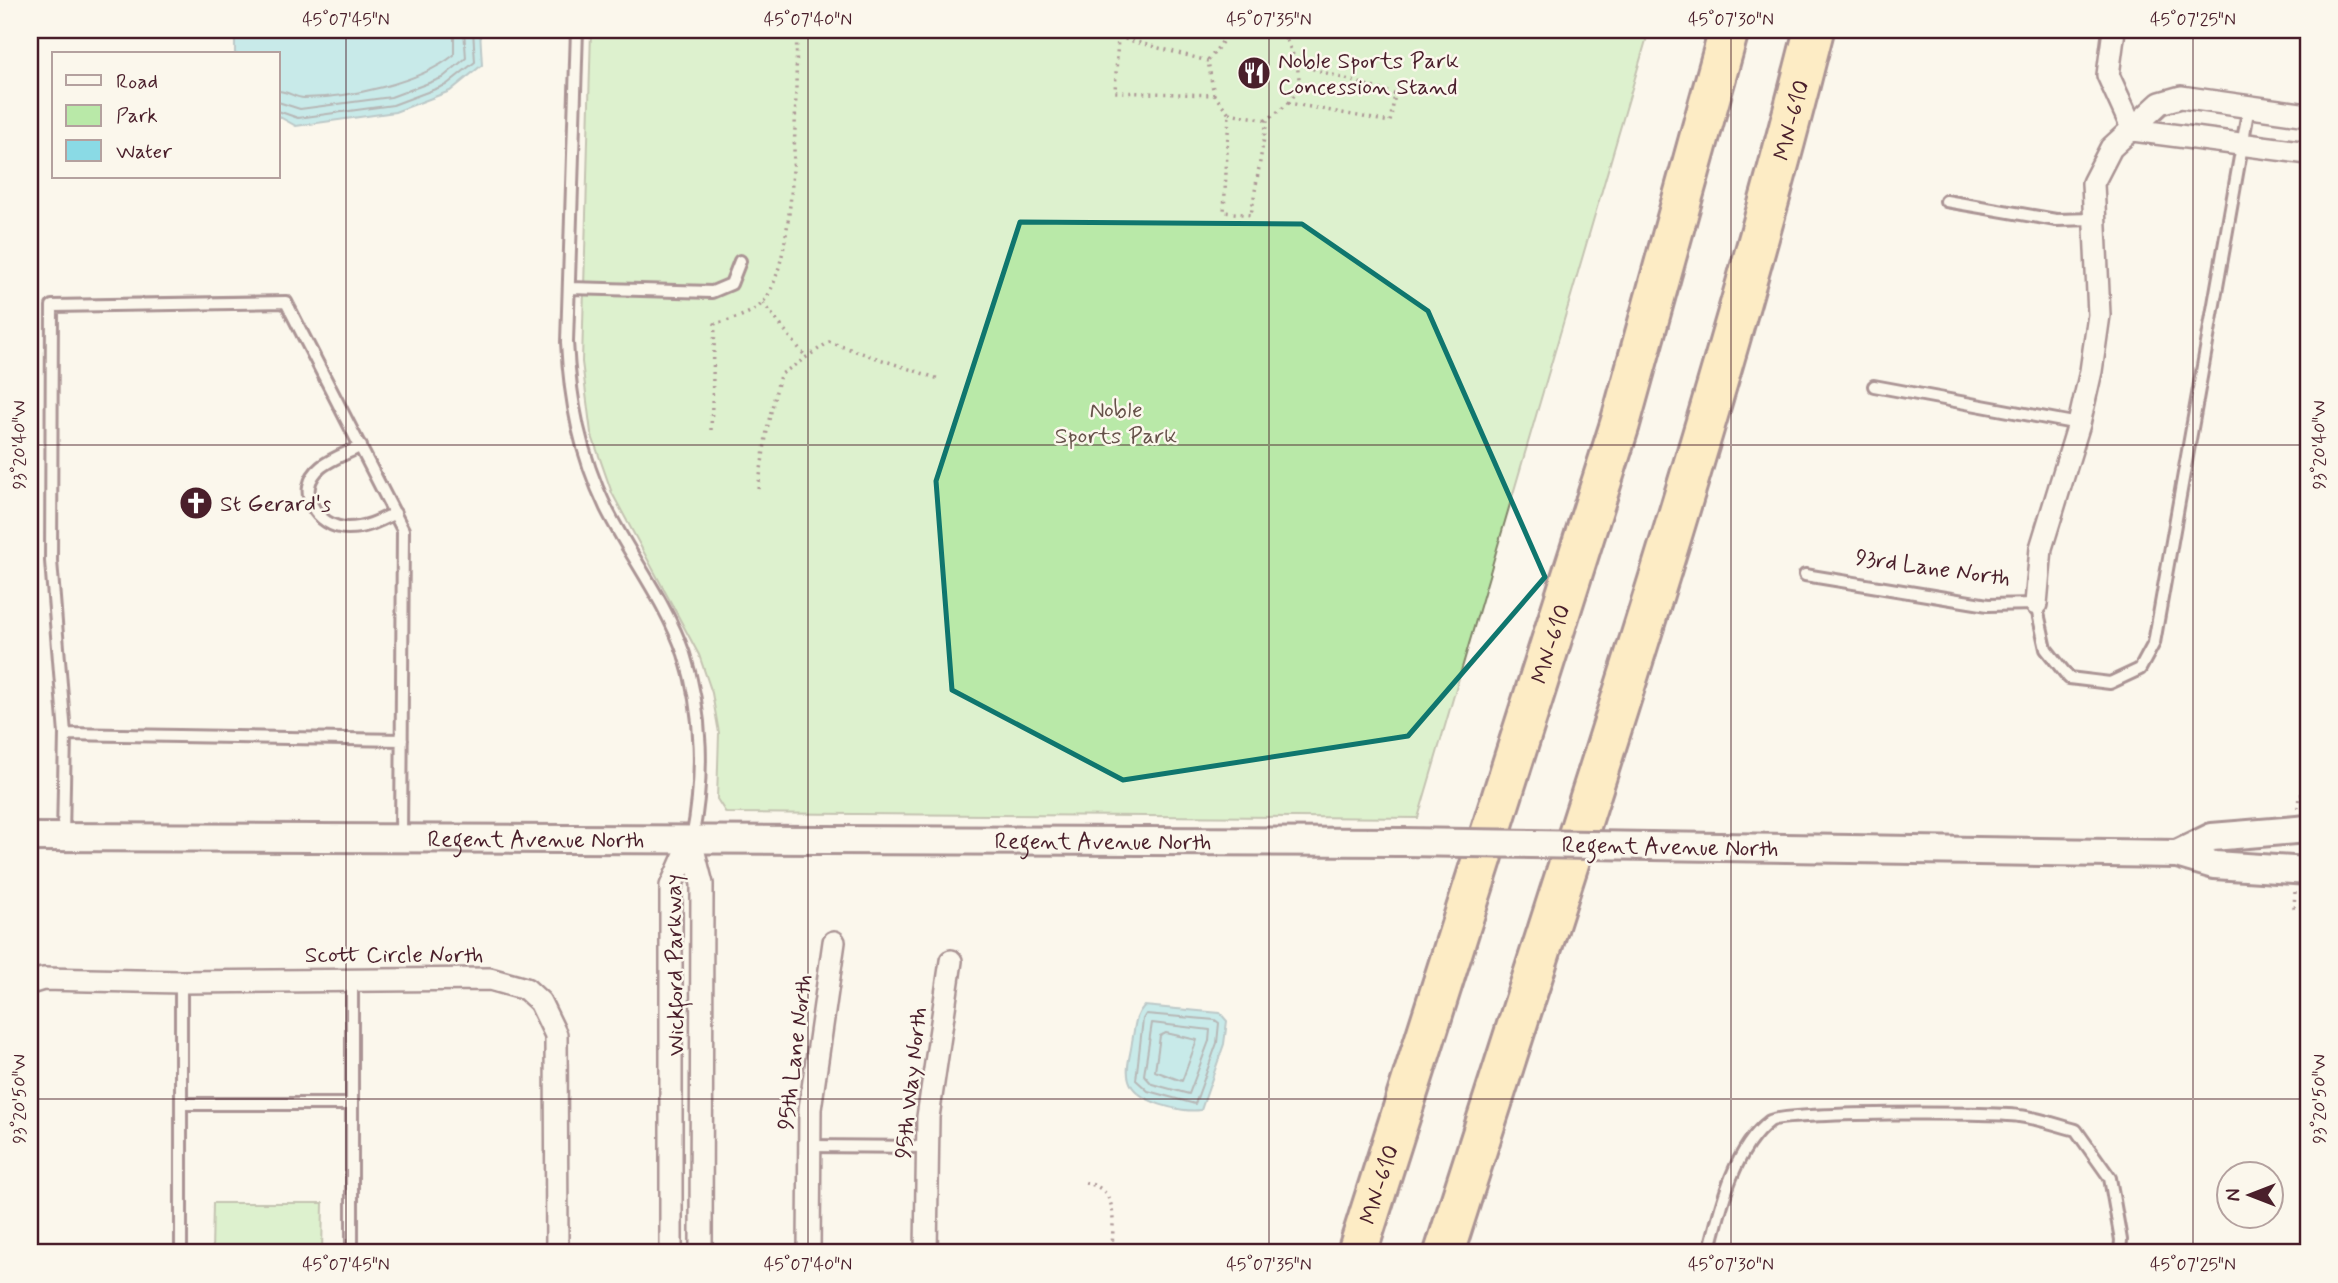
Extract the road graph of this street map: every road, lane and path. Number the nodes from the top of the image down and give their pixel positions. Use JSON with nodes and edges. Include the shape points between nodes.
{"nodes":[{"id":1,"x":577,"y":30,"type":"edge"},
{"id":2,"x":797,"y":30,"type":"edge"},
{"id":3,"x":1091,"y":30,"type":"edge"},
{"id":4,"x":1121,"y":30,"type":"edge"},
{"id":5,"x":1219,"y":30,"type":"edge"},
{"id":6,"x":1241,"y":30,"type":"edge"},
{"id":7,"x":1257,"y":30,"type":"edge"},
{"id":8,"x":1289,"y":30,"type":"edge"},
{"id":9,"x":1708,"y":30,"type":"edge"},
{"id":10,"x":1729,"y":30,"type":"edge"},
{"id":11,"x":1814,"y":30,"type":"edge"},
{"id":12,"x":1838,"y":30,"type":"edge"},
{"id":13,"x":2114,"y":30,"type":"edge"},
{"id":14,"x":1227,"y":34,"type":"junction"},
{"id":15,"x":1118,"y":37,"type":"junction"},
{"id":16,"x":1286,"y":39,"type":"junction"},
{"id":17,"x":1208,"y":61,"type":"junction"},
{"id":18,"x":1297,"y":64,"type":"junction"},
{"id":19,"x":1213,"y":95,"type":"junction"},
{"id":20,"x":1289,"y":103,"type":"junction"},
{"id":21,"x":2249,"y":106,"type":"junction"},
{"id":22,"x":1229,"y":113,"type":"junction"},
{"id":23,"x":2308,"y":115,"type":"edge"},
{"id":24,"x":1267,"y":120,"type":"junction"},
{"id":25,"x":2133,"y":130,"type":"junction"},
{"id":26,"x":2242,"y":144,"type":"junction"},
{"id":27,"x":2308,"y":153,"type":"edge"},
{"id":28,"x":1946,"y":201,"type":"dead end"},
{"id":29,"x":2094,"y":219,"type":"junction"},
{"id":30,"x":740,"y":261,"type":"dead end"},
{"id":31,"x":1753,"y":261,"type":"junction"},
{"id":32,"x":570,"y":288,"type":"junction"},
{"id":33,"x":763,"y":303,"type":"junction"},
{"id":34,"x":806,"y":357,"type":"junction"},
{"id":35,"x":939,"y":379,"type":"dead end"},
{"id":36,"x":1874,"y":386,"type":"dead end"},
{"id":37,"x":1620,"y":424,"type":"junction"},
{"id":38,"x":2080,"y":424,"type":"junction"},
{"id":39,"x":711,"y":430,"type":"dead end"},
{"id":40,"x":360,"y":446,"type":"junction"},
{"id":41,"x":758,"y":489,"type":"dead end"},
{"id":42,"x":395,"y":513,"type":"junction"},
{"id":43,"x":1805,"y":575,"type":"dead end"},
{"id":44,"x":2036,"y":604,"type":"junction"},
{"id":45,"x":65,"y":734,"type":"junction"},
{"id":46,"x":402,"y":740,"type":"junction"},
{"id":47,"x":2308,"y":829,"type":"edge"},
{"id":48,"x":30,"y":837,"type":"edge"},
{"id":49,"x":63,"y":837,"type":"junction"},
{"id":50,"x":401,"y":840,"type":"junction"},
{"id":51,"x":691,"y":841,"type":"junction"},
{"id":52,"x":2177,"y":854,"type":"junction"},
{"id":53,"x":2308,"y":870,"type":"edge"},
{"id":54,"x":2308,"y":906,"type":"edge"},
{"id":55,"x":2294,"y":907,"type":"dead end"},
{"id":56,"x":834,"y":942,"type":"dead end"},
{"id":57,"x":951,"y":961,"type":"dead end"},
{"id":58,"x":352,"y":980,"type":"junction"},
{"id":59,"x":181,"y":982,"type":"junction"},
{"id":60,"x":30,"y":983,"type":"edge"},
{"id":61,"x":181,"y":1104,"type":"junction"},
{"id":62,"x":352,"y":1104,"type":"junction"},
{"id":63,"x":809,"y":1146,"type":"junction"},
{"id":64,"x":926,"y":1147,"type":"junction"},
{"id":65,"x":1084,"y":1183,"type":"dead end"},
{"id":66,"x":181,"y":1249,"type":"dead end"},
{"id":67,"x":352,"y":1249,"type":"dead end"},
{"id":68,"x":557,"y":1253,"type":"edge"},
{"id":69,"x":671,"y":1253,"type":"edge"},
{"id":70,"x":701,"y":1253,"type":"edge"},
{"id":71,"x":809,"y":1253,"type":"edge"},
{"id":72,"x":926,"y":1253,"type":"edge"},
{"id":73,"x":1112,"y":1253,"type":"edge"},
{"id":74,"x":1357,"y":1253,"type":"edge"},
{"id":75,"x":1444,"y":1253,"type":"edge"},
{"id":76,"x":1709,"y":1253,"type":"edge"},
{"id":77,"x":2120,"y":1253,"type":"edge"}],
"edges":[{"from":1,"to":32,"type":"lane"},
{"from":2,"to":33,"type":"path","via":[[790,206],[775,277]]},
{"from":3,"to":15,"type":"path"},
{"from":4,"to":15,"type":"path"},
{"from":5,"to":14,"type":"path"},
{"from":6,"to":14,"type":"path"},
{"from":7,"to":16,"type":"path"},
{"from":8,"to":16,"type":"path"},
{"from":9,"to":37,"type":"highway"},
{"from":10,"to":37,"type":"highway","name":"MN-610"},
{"from":11,"to":31,"type":"highway","name":"MN-610"},
{"from":12,"to":31,"type":"highway","via":[[1812,112]]},
{"from":13,"to":25,"type":"street","via":[[2108,75]]},
{"from":14,"to":17,"type":"path"},
{"from":15,"to":17,"type":"path"},
{"from":15,"to":19,"type":"path","via":[[1115,92]]},
{"from":16,"to":18,"type":"path"},
{"from":17,"to":19,"type":"path"},
{"from":18,"to":20,"type":"path","via":[[1300,86]]},
{"from":18,"to":20,"type":"path","via":[[1395,94],[1390,122]]},
{"from":19,"to":22,"type":"path"},
{"from":20,"to":24,"type":"path"},
{"from":21,"to":23,"type":"street","name":"93rd Lane North"},
{"from":21,"to":25,"type":"street","name":"93rd Lane North","via":[[2181,97],[2160,103]]},
{"from":21,"to":26,"type":"lane"},
{"from":22,"to":24,"type":"path"},
{"from":22,"to":24,"type":"path","via":[[1224,212],[1251,215]]},
{"from":25,"to":26,"type":"street"},
{"from":25,"to":29,"type":"street","name":"93rd Lane North","via":[[2111,148],[2093,183]]},
{"from":26,"to":27,"type":"street"},
{"from":26,"to":44,"type":"lane","via":[[2154,643],[2140,669],[2110,682],[2069,678],[2046,649]]},
{"from":28,"to":29,"type":"lane","via":[[2056,220]]},
{"from":29,"to":38,"type":"street","name":"93rd Lane North","via":[[2099,315]]},
{"from":30,"to":32,"type":"lane","via":[[731,285],[712,292]]},
{"from":31,"to":75,"type":"highway","name":"MN-610"},
{"from":32,"to":51,"type":"lane","via":[[570,389],[588,467],[683,651],[694,691],[699,730]]},
{"from":33,"to":34,"type":"path"},
{"from":33,"to":39,"type":"path","via":[[715,324]]},
{"from":34,"to":35,"type":"path","via":[[829,342]]},
{"from":34,"to":41,"type":"path","via":[[780,375]]},
{"from":36,"to":38,"type":"lane"},
{"from":37,"to":74,"type":"highway","name":"MN-610"},
{"from":38,"to":44,"type":"street","name":"93rd Lane North","via":[[2040,548]]},
{"from":40,"to":42,"type":"lane"},
{"from":40,"to":42,"type":"lane","via":[[321,467],[311,479],[308,498],[315,514],[328,524],[346,528],[371,525]]},
{"from":40,"to":45,"type":"lane","via":[[286,302],[52,306],[51,561]]},
{"from":42,"to":46,"type":"lane","via":[[404,530]]},
{"from":43,"to":44,"type":"lane","name":"93rd Lane North","via":[[1988,605]]},
{"from":45,"to":46,"type":"lane"},
{"from":45,"to":49,"type":"lane"},
{"from":46,"to":50,"type":"lane"},
{"from":47,"to":52,"type":"street","name":"Regent Avenue North","via":[[2212,837]]},
{"from":48,"to":49,"type":"street","name":"Regent Avenue North"},
{"from":49,"to":50,"type":"street","name":"Regent Avenue North"},
{"from":50,"to":51,"type":"street","name":"Regent Avenue North"},
{"from":51,"to":52,"type":"street","name":"Regent Avenue North","bridge":true,"via":[[1403,842]]},
{"from":51,"to":69,"type":"street","name":"Wickford Parkway","via":[[671,886]]},
{"from":51,"to":70,"type":"street","name":"Wickford Parkway","via":[[702,884]]},
{"from":52,"to":53,"type":"street","name":"Regent Avenue North","via":[[2214,865]]},
{"from":54,"to":55,"type":"path"},
{"from":56,"to":63,"type":"street","name":"95th Lane North","via":[[810,1109]]},
{"from":57,"to":64,"type":"street","name":"95th Way North"},
{"from":58,"to":59,"type":"street","name":"Scott Circle North"},
{"from":58,"to":62,"type":"lane"},
{"from":58,"to":68,"type":"street","name":"Scott Circle North","via":[[490,979],[526,989],[540,1002],[556,1035]]},
{"from":59,"to":60,"type":"street","name":"Scott Circle North","via":[[43,979]]},
{"from":59,"to":61,"type":"lane"},
{"from":61,"to":62,"type":"lane"},
{"from":61,"to":66,"type":"lane"},
{"from":62,"to":67,"type":"lane"},
{"from":63,"to":64,"type":"lane"},
{"from":63,"to":71,"type":"street","name":"95th Lane North"},
{"from":64,"to":72,"type":"street","name":"95th Way North"},
{"from":65,"to":73,"type":"path","via":[[1109,1194]]},
{"from":76,"to":77,"type":"lane","via":[[1717,1219],[1748,1141],[1773,1118],[1825,1114],[2019,1116],[2076,1130],[2110,1178]]}]}
